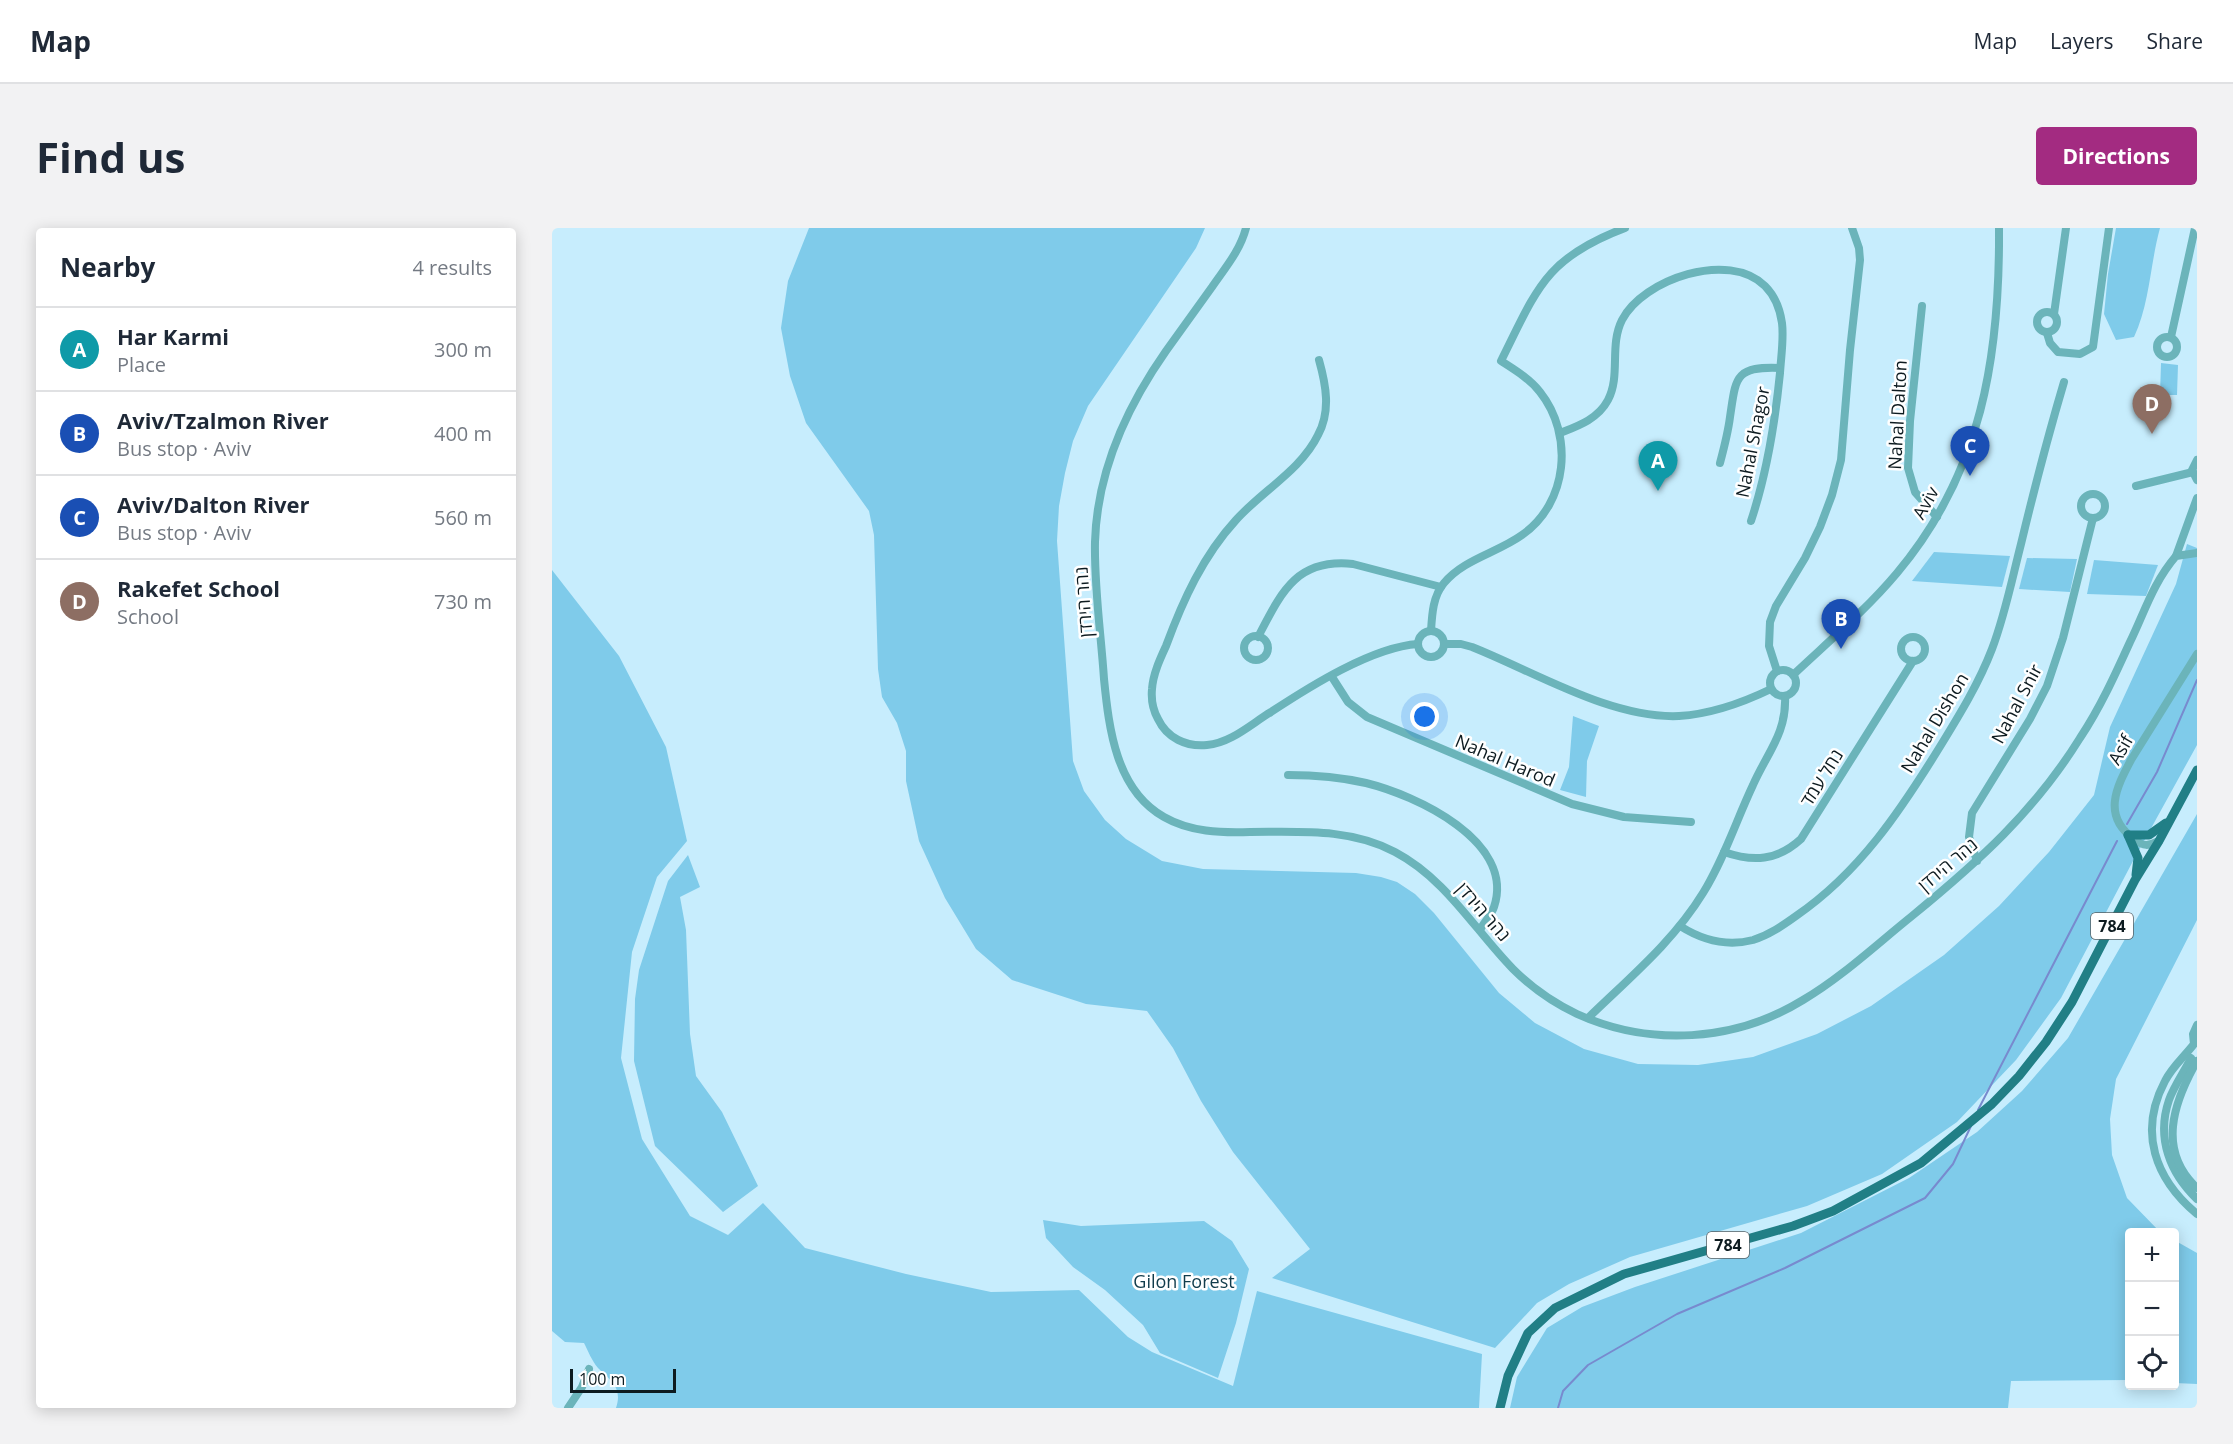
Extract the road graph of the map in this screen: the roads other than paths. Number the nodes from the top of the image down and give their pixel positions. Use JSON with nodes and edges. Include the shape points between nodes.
{"nodes":[{"id":1,"x":1246,"y":228,"type":"edge"},
{"id":2,"x":1625,"y":228,"type":"edge"},
{"id":3,"x":1852,"y":228,"type":"edge"},
{"id":4,"x":1999,"y":228,"type":"edge"},
{"id":5,"x":2067,"y":228,"type":"edge"},
{"id":6,"x":2109,"y":228,"type":"edge"},
{"id":7,"x":2195,"y":228,"type":"edge"},
{"id":8,"x":1922,"y":306,"type":"dead end"},
{"id":9,"x":2054,"y":315,"type":"junction"},
{"id":10,"x":2047,"y":333,"type":"junction"},
{"id":11,"x":2171,"y":338,"type":"dead end"},
{"id":12,"x":1319,"y":360,"type":"dead end"},
{"id":13,"x":1780,"y":368,"type":"junction"},
{"id":14,"x":2064,"y":382,"type":"dead end"},
{"id":15,"x":1560,"y":433,"type":"junction"},
{"id":16,"x":2197,"y":460,"type":"edge"},
{"id":17,"x":1720,"y":463,"type":"dead end"},
{"id":18,"x":2193,"y":472,"type":"junction"},
{"id":19,"x":2197,"y":480,"type":"edge"},
{"id":20,"x":2136,"y":486,"type":"dead end"},
{"id":21,"x":2197,"y":498,"type":"edge"},
{"id":22,"x":1937,"y":517,"type":"junction"},
{"id":23,"x":2093,"y":518,"type":"dead end"},
{"id":24,"x":1751,"y":521,"type":"dead end"},
{"id":25,"x":2197,"y":553,"type":"edge"},
{"id":26,"x":2176,"y":556,"type":"junction"},
{"id":27,"x":1442,"y":586,"type":"junction"},
{"id":28,"x":1431,"y":631,"type":"junction"},
{"id":29,"x":1258,"y":637,"type":"dead end"},
{"id":30,"x":1418,"y":644,"type":"junction"},
{"id":31,"x":1444,"y":644,"type":"junction"},
{"id":32,"x":2197,"y":654,"type":"edge"},
{"id":33,"x":1913,"y":661,"type":"dead end"},
{"id":34,"x":1777,"y":671,"type":"junction"},
{"id":35,"x":1793,"y":675,"type":"junction"},
{"id":36,"x":1332,"y":676,"type":"junction"},
{"id":37,"x":1771,"y":689,"type":"junction"},
{"id":38,"x":1785,"y":696,"type":"junction"},
{"id":39,"x":2197,"y":770,"type":"edge"},
{"id":40,"x":1288,"y":775,"type":"dead end"},
{"id":41,"x":2170,"y":820,"type":"junction"},
{"id":42,"x":1690,"y":822,"type":"dead end"},
{"id":43,"x":2128,"y":835,"type":"junction"},
{"id":44,"x":2159,"y":841,"type":"junction"},
{"id":45,"x":1724,"y":852,"type":"junction"},
{"id":46,"x":1977,"y":861,"type":"junction"},
{"id":47,"x":2135,"y":880,"type":"junction"},
{"id":48,"x":1680,"y":926,"type":"junction"},
{"id":49,"x":1480,"y":930,"type":"junction"},
{"id":50,"x":1588,"y":1018,"type":"junction"},
{"id":51,"x":2197,"y":1025,"type":"edge"},
{"id":52,"x":2194,"y":1053,"type":"edge"},
{"id":53,"x":2197,"y":1188,"type":"edge"},
{"id":54,"x":2197,"y":1199,"type":"edge"},
{"id":55,"x":2197,"y":1214,"type":"edge"},
{"id":56,"x":589,"y":1369,"type":"dead end"},
{"id":57,"x":568,"y":1408,"type":"edge"},
{"id":58,"x":1500,"y":1408,"type":"edge"}],
"edges":[{"from":1,"to":49,"type":"street","name":"נהר הירדן","via":[[1236,253],[1137,396],[1105,472],[1097,517],[1095,568],[1107,709],[1118,759],[1143,801],[1180,825],[1216,832],[1330,833],[1366,840],[1397,853],[1432,878]]},
{"from":2,"to":15,"type":"street","via":[[1582,247],[1550,273],[1537,290],[1501,361],[1540,392]]},
{"from":3,"to":34,"type":"street","via":[[1860,260],[1841,460],[1820,527],[1770,622],[1769,646]]},
{"from":4,"to":22,"type":"street","name":"Aviv","via":[[1994,342],[1985,396],[1969,450]]},
{"from":5,"to":9,"type":"street"},
{"from":6,"to":10,"type":"street","via":[[2093,346],[2080,354],[2058,352]]},
{"from":7,"to":11,"type":"street"},
{"from":8,"to":22,"type":"street","name":"Nahal Dalton","via":[[1908,468],[1915,492]]},
{"from":9,"to":10,"type":"street","via":[[2057,324]]},
{"from":9,"to":10,"type":"street","via":[[2044,312],[2037,318],[2038,328]]},
{"from":12,"to":36,"type":"street","via":[[1327,395],[1318,435],[1294,466],[1238,518],[1204,562],[1155,672],[1152,700],[1155,713],[1169,734],[1180,742],[1209,745],[1235,735]]},
{"from":13,"to":15,"type":"street","name":"Nahal Shagor","via":[[1782,323],[1779,308],[1765,286],[1734,270],[1700,271],[1653,290],[1632,306],[1616,337],[1614,382],[1608,400],[1590,420]]},
{"from":13,"to":17,"type":"street","name":"Nahal Shagor","via":[[1751,370],[1737,380]]},
{"from":13,"to":24,"type":"street","name":"Nahal Shagor","via":[[1769,450]]},
{"from":14,"to":48,"type":"street","name":"Nahal Dishon","via":[[1992,651],[1968,699],[1891,822],[1842,879],[1764,936],[1736,943],[1715,942]]},
{"from":15,"to":27,"type":"street","via":[[1560,477],[1541,518],[1524,534],[1461,567]]},
{"from":16,"to":18,"type":"street"},
{"from":18,"to":19,"type":"street"},
{"from":18,"to":20,"type":"street"},
{"from":21,"to":26,"type":"street","name":"נהר הירדן"},
{"from":22,"to":35,"type":"street","name":"Aviv","via":[[1897,574]]},
{"from":23,"to":46,"type":"street","name":"Nahal Snir","via":[[2047,686],[1972,813],[1969,837]]},
{"from":25,"to":26,"type":"street"},
{"from":26,"to":46,"type":"street","name":"נהר הירדן","via":[[2160,576],[2115,675],[2078,742],[2035,801]]},
{"from":27,"to":28,"type":"street","via":[[1435,599]]},
{"from":27,"to":29,"type":"street","via":[[1353,564],[1319,566],[1301,574],[1287,588]]},
{"from":28,"to":30,"type":"street","via":[[1422,634]]},
{"from":28,"to":31,"type":"street","via":[[1440,634]]},
{"from":30,"to":31,"type":"street","via":[[1422,653],[1431,657],[1440,653]]},
{"from":30,"to":36,"type":"street","via":[[1383,652]]},
{"from":31,"to":37,"type":"street","via":[[1472,647],[1605,704],[1655,715],[1703,713]]},
{"from":32,"to":43,"type":"street","name":"Asif","via":[[2119,784],[2114,811]]},
{"from":33,"to":45,"type":"street","name":"נחל עמד","via":[[1801,839],[1785,852],[1769,858],[1744,858]]},
{"from":34,"to":35,"type":"street"},
{"from":34,"to":37,"type":"street","via":[[1771,679]]},
{"from":35,"to":38,"type":"street","via":[[1794,689]]},
{"from":36,"to":42,"type":"street","name":"Nahal Harod","via":[[1348,702],[1367,717],[1552,797],[1624,818]]},
{"from":37,"to":38,"type":"street"},
{"from":38,"to":45,"type":"street","via":[[1781,731]]},
{"from":39,"to":41,"type":"main road","number":"784"},
{"from":40,"to":49,"type":"street","via":[[1338,778],[1385,788],[1438,813],[1473,838],[1486,853],[1496,882],[1494,906]]},
{"from":41,"to":43,"type":"main road","via":[[2149,835]]},
{"from":41,"to":44,"type":"main road","number":"784"},
{"from":43,"to":44,"type":"street","via":[[2142,845]]},
{"from":43,"to":47,"type":"main road","via":[[2138,858]]},
{"from":44,"to":47,"type":"main road","number":"784"},
{"from":45,"to":48,"type":"street"},
{"from":46,"to":50,"type":"street","name":"נהר הירדן","via":[[1843,972],[1803,1000],[1762,1021],[1682,1037],[1644,1034]]},
{"from":47,"to":58,"type":"main road","number":"784","via":[[2090,971],[2046,1042],[1992,1104],[1954,1137],[1921,1162],[1833,1211],[1624,1275],[1555,1308],[1528,1333],[1508,1376]]},
{"from":48,"to":50,"type":"street"},
{"from":49,"to":50,"type":"street","name":"נהר הירדן","via":[[1516,973],[1543,994]]},
{"from":51,"to":52,"type":"street","via":[[2193,1034]]},
{"from":52,"to":53,"type":"street","via":[[2178,1098],[2172,1135],[2180,1165]]},
{"from":52,"to":54,"type":"street","via":[[2170,1099],[2164,1135],[2173,1168]]},
{"from":52,"to":55,"type":"street","via":[[2170,1072],[2159,1093],[2152,1133],[2163,1176]]},
{"from":56,"to":57,"type":"street"}]}
